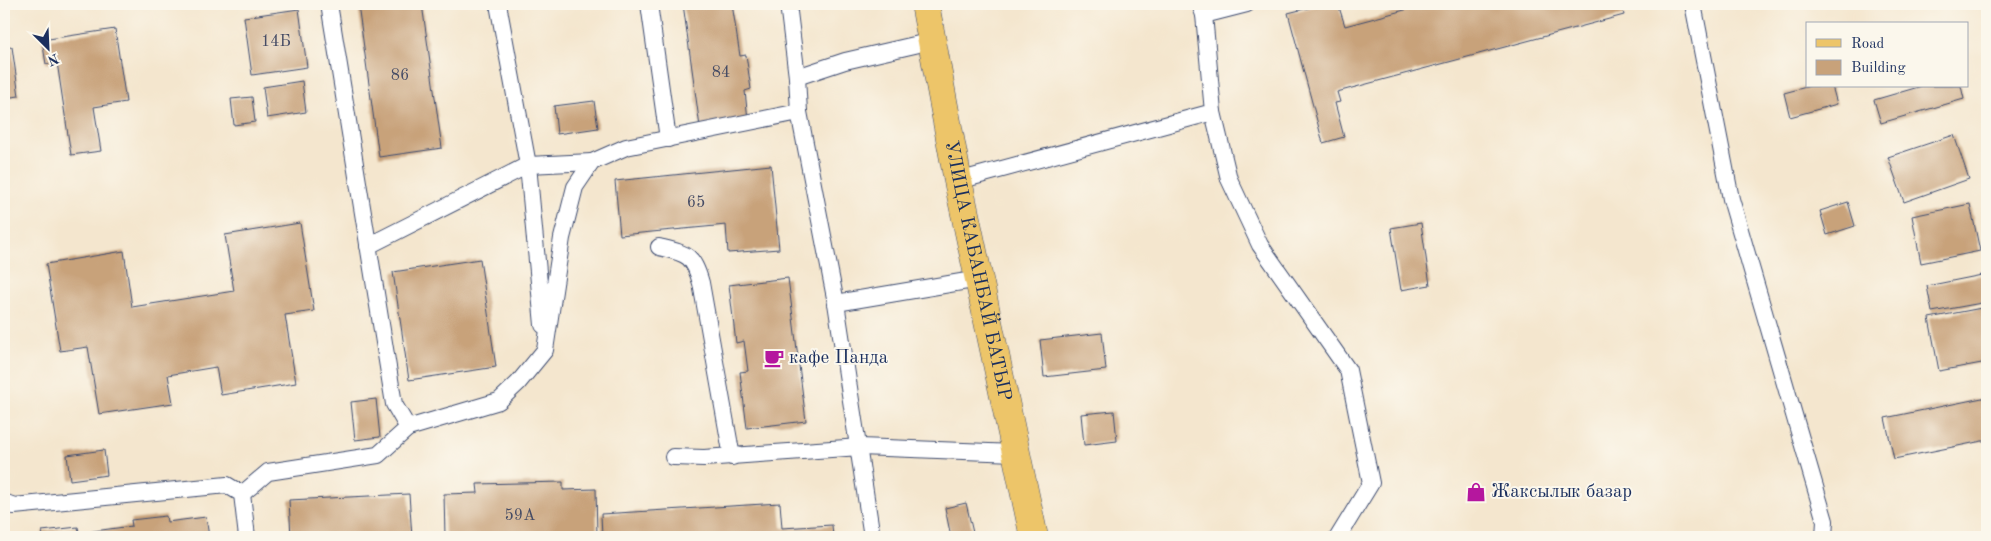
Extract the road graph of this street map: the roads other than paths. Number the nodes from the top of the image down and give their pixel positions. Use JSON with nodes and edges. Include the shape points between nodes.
{"nodes":[{"id":1,"x":329,"y":4,"type":"edge"},
{"id":2,"x":498,"y":4,"type":"edge"},
{"id":3,"x":649,"y":4,"type":"edge"},
{"id":4,"x":788,"y":4,"type":"edge"},
{"id":5,"x":925,"y":4,"type":"edge"},
{"id":6,"x":1247,"y":4,"type":"edge"},
{"id":7,"x":1693,"y":4,"type":"edge"},
{"id":8,"x":1202,"y":9,"type":"edge"},
{"id":9,"x":932,"y":41,"type":"junction"},
{"id":10,"x":797,"y":77,"type":"junction"},
{"id":11,"x":799,"y":112,"type":"junction"},
{"id":12,"x":1213,"y":112,"type":"junction"},
{"id":13,"x":668,"y":139,"type":"junction"},
{"id":14,"x":592,"y":162,"type":"junction"},
{"id":15,"x":528,"y":165,"type":"junction"},
{"id":16,"x":958,"y":181,"type":"junction"},
{"id":17,"x":368,"y":246,"type":"junction"},
{"id":18,"x":659,"y":246,"type":"dead end"},
{"id":19,"x":979,"y":279,"type":"junction"},
{"id":20,"x":836,"y":303,"type":"junction"},
{"id":21,"x":545,"y":350,"type":"junction"},
{"id":22,"x":408,"y":428,"type":"junction"},
{"id":23,"x":860,"y":447,"type":"junction"},
{"id":24,"x":1015,"y":453,"type":"junction"},
{"id":25,"x":673,"y":457,"type":"dead end"},
{"id":26,"x":732,"y":457,"type":"junction"},
{"id":27,"x":242,"y":494,"type":"junction"},
{"id":28,"x":4,"y":502,"type":"edge"},
{"id":29,"x":247,"y":537,"type":"edge"},
{"id":30,"x":872,"y":537,"type":"edge"},
{"id":31,"x":1034,"y":537,"type":"edge"},
{"id":32,"x":1338,"y":537,"type":"edge"},
{"id":33,"x":1824,"y":537,"type":"edge"}],
"edges":[{"from":1,"to":17,"type":"lane"},
{"from":2,"to":15,"type":"lane"},
{"from":3,"to":13,"type":"lane"},
{"from":4,"to":10,"type":"lane"},
{"from":5,"to":9,"type":"main road","name":"УЛИЦА КАБАНБАЙ БАТЫР"},
{"from":6,"to":8,"type":"lane"},
{"from":7,"to":33,"type":"lane","via":[[1731,199],[1825,522]]},
{"from":8,"to":12,"type":"lane"},
{"from":9,"to":10,"type":"lane","via":[[845,60]]},
{"from":9,"to":16,"type":"main road","name":"УЛИЦА КАБАНБАЙ БАТЫР"},
{"from":10,"to":11,"type":"lane"},
{"from":11,"to":13,"type":"lane"},
{"from":11,"to":20,"type":"lane"},
{"from":12,"to":16,"type":"lane"},
{"from":12,"to":32,"type":"lane","via":[[1229,179],[1260,245],[1348,370],[1371,483]]},
{"from":13,"to":14,"type":"lane","via":[[626,147]]},
{"from":14,"to":15,"type":"lane"},
{"from":14,"to":21,"type":"lane","via":[[575,187],[562,238]]},
{"from":15,"to":17,"type":"lane"},
{"from":15,"to":21,"type":"lane"},
{"from":16,"to":19,"type":"main road","name":"УЛИЦА КАБАНБАЙ БАТЫР"},
{"from":17,"to":22,"type":"lane","via":[[394,404]]},
{"from":18,"to":26,"type":"lane","via":[[685,254],[696,266]]},
{"from":19,"to":20,"type":"lane"},
{"from":19,"to":24,"type":"main road","name":"УЛИЦА КАБАНБАЙ БАТЫР"},
{"from":20,"to":23,"type":"lane"},
{"from":21,"to":22,"type":"lane","via":[[498,402]]},
{"from":22,"to":27,"type":"lane","via":[[378,455],[268,472]]},
{"from":23,"to":24,"type":"lane"},
{"from":23,"to":26,"type":"lane"},
{"from":23,"to":30,"type":"lane"},
{"from":24,"to":31,"type":"main road","name":"УЛИЦА КАБАНБАЙ БАТЫР"},
{"from":25,"to":26,"type":"lane"},
{"from":27,"to":28,"type":"lane","via":[[227,485],[14,506]]},
{"from":27,"to":29,"type":"lane"}]}
